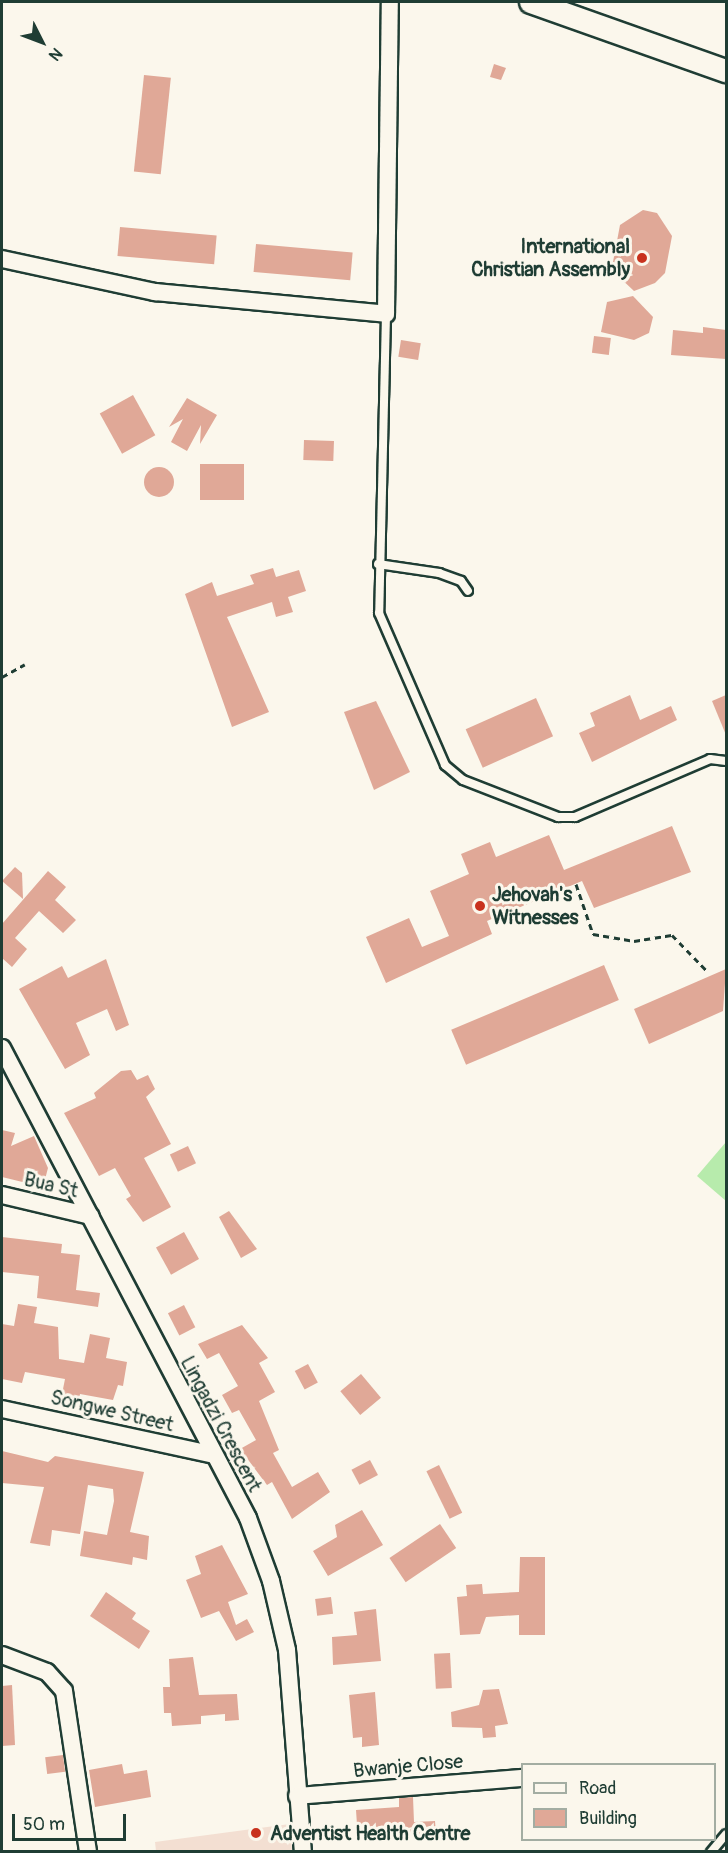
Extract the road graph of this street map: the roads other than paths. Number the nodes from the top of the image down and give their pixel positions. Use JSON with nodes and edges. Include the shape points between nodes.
{"nodes":[{"id":1,"x":390,"y":2,"type":"edge"},
{"id":2,"x":531,"y":2,"type":"edge"},
{"id":3,"x":726,"y":71,"type":"edge"},
{"id":4,"x":2,"y":258,"type":"edge"},
{"id":5,"x":386,"y":314,"type":"junction"},
{"id":6,"x":378,"y":564,"type":"junction"},
{"id":7,"x":468,"y":591,"type":"dead end"},
{"id":8,"x":726,"y":761,"type":"edge"},
{"id":9,"x":2,"y":1048,"type":"edge"},
{"id":10,"x":2,"y":1195,"type":"edge"},
{"id":11,"x":91,"y":1216,"type":"junction"},
{"id":12,"x":2,"y":1408,"type":"edge"},
{"id":13,"x":214,"y":1455,"type":"junction"},
{"id":14,"x":2,"y":1655,"type":"edge"},
{"id":15,"x":521,"y":1778,"type":"edge"},
{"id":16,"x":297,"y":1796,"type":"junction"},
{"id":17,"x":726,"y":1834,"type":"edge"},
{"id":18,"x":88,"y":1851,"type":"edge"},
{"id":19,"x":303,"y":1851,"type":"edge"},
{"id":20,"x":711,"y":1851,"type":"edge"}],
"edges":[{"from":1,"to":5,"type":"street"},
{"from":2,"to":3,"type":"street"},
{"from":4,"to":5,"type":"street","via":[[155,292]]},
{"from":5,"to":6,"type":"lane"},
{"from":6,"to":7,"type":"lane","via":[[439,573],[461,581]]},
{"from":6,"to":8,"type":"lane","via":[[379,613],[445,765],[463,780],[558,817],[575,817],[710,759]]},
{"from":9,"to":11,"type":"street","name":"Lingadzi Crescent"},
{"from":10,"to":11,"type":"street","name":"Bua St"},
{"from":11,"to":13,"type":"street","name":"Lingadzi Crescent"},
{"from":12,"to":13,"type":"street","name":"Songwe Street"},
{"from":13,"to":16,"type":"street","name":"Lingadzi Crescent","via":[[248,1518],[280,1606]]},
{"from":14,"to":18,"type":"street","via":[[47,1672],[64,1691]]},
{"from":15,"to":16,"type":"street","name":"Bwanje Close"},
{"from":16,"to":19,"type":"street","name":"Lingadzi Crescent"},
{"from":17,"to":20,"type":"lane"}]}
